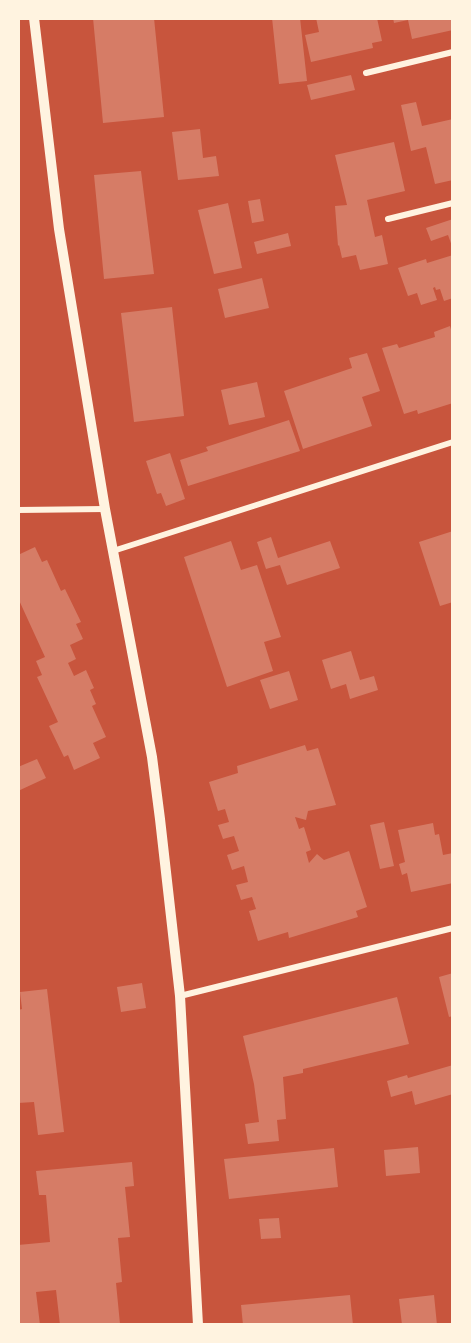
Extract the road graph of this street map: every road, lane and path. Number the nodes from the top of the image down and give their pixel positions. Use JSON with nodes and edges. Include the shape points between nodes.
{"nodes":[{"id":1,"x":34,"y":18,"type":"edge"},
{"id":2,"x":453,"y":52,"type":"edge"},
{"id":3,"x":366,"y":73,"type":"dead end"},
{"id":4,"x":453,"y":204,"type":"edge"},
{"id":5,"x":388,"y":219,"type":"dead end"},
{"id":6,"x":453,"y":442,"type":"edge"},
{"id":7,"x":105,"y":509,"type":"junction"},
{"id":8,"x":18,"y":510,"type":"edge"},
{"id":9,"x":113,"y":551,"type":"junction"},
{"id":10,"x":453,"y":928,"type":"edge"},
{"id":11,"x":180,"y":996,"type":"junction"},
{"id":12,"x":198,"y":1325,"type":"edge"}],
"edges":[{"from":1,"to":7,"type":"street","via":[[59,229]]},
{"from":2,"to":3,"type":"street"},
{"from":4,"to":5,"type":"street"},
{"from":6,"to":9,"type":"street"},
{"from":7,"to":8,"type":"street"},
{"from":7,"to":9,"type":"street"},
{"from":9,"to":11,"type":"street","via":[[152,757]]},
{"from":10,"to":11,"type":"street"},
{"from":11,"to":12,"type":"street"}]}
